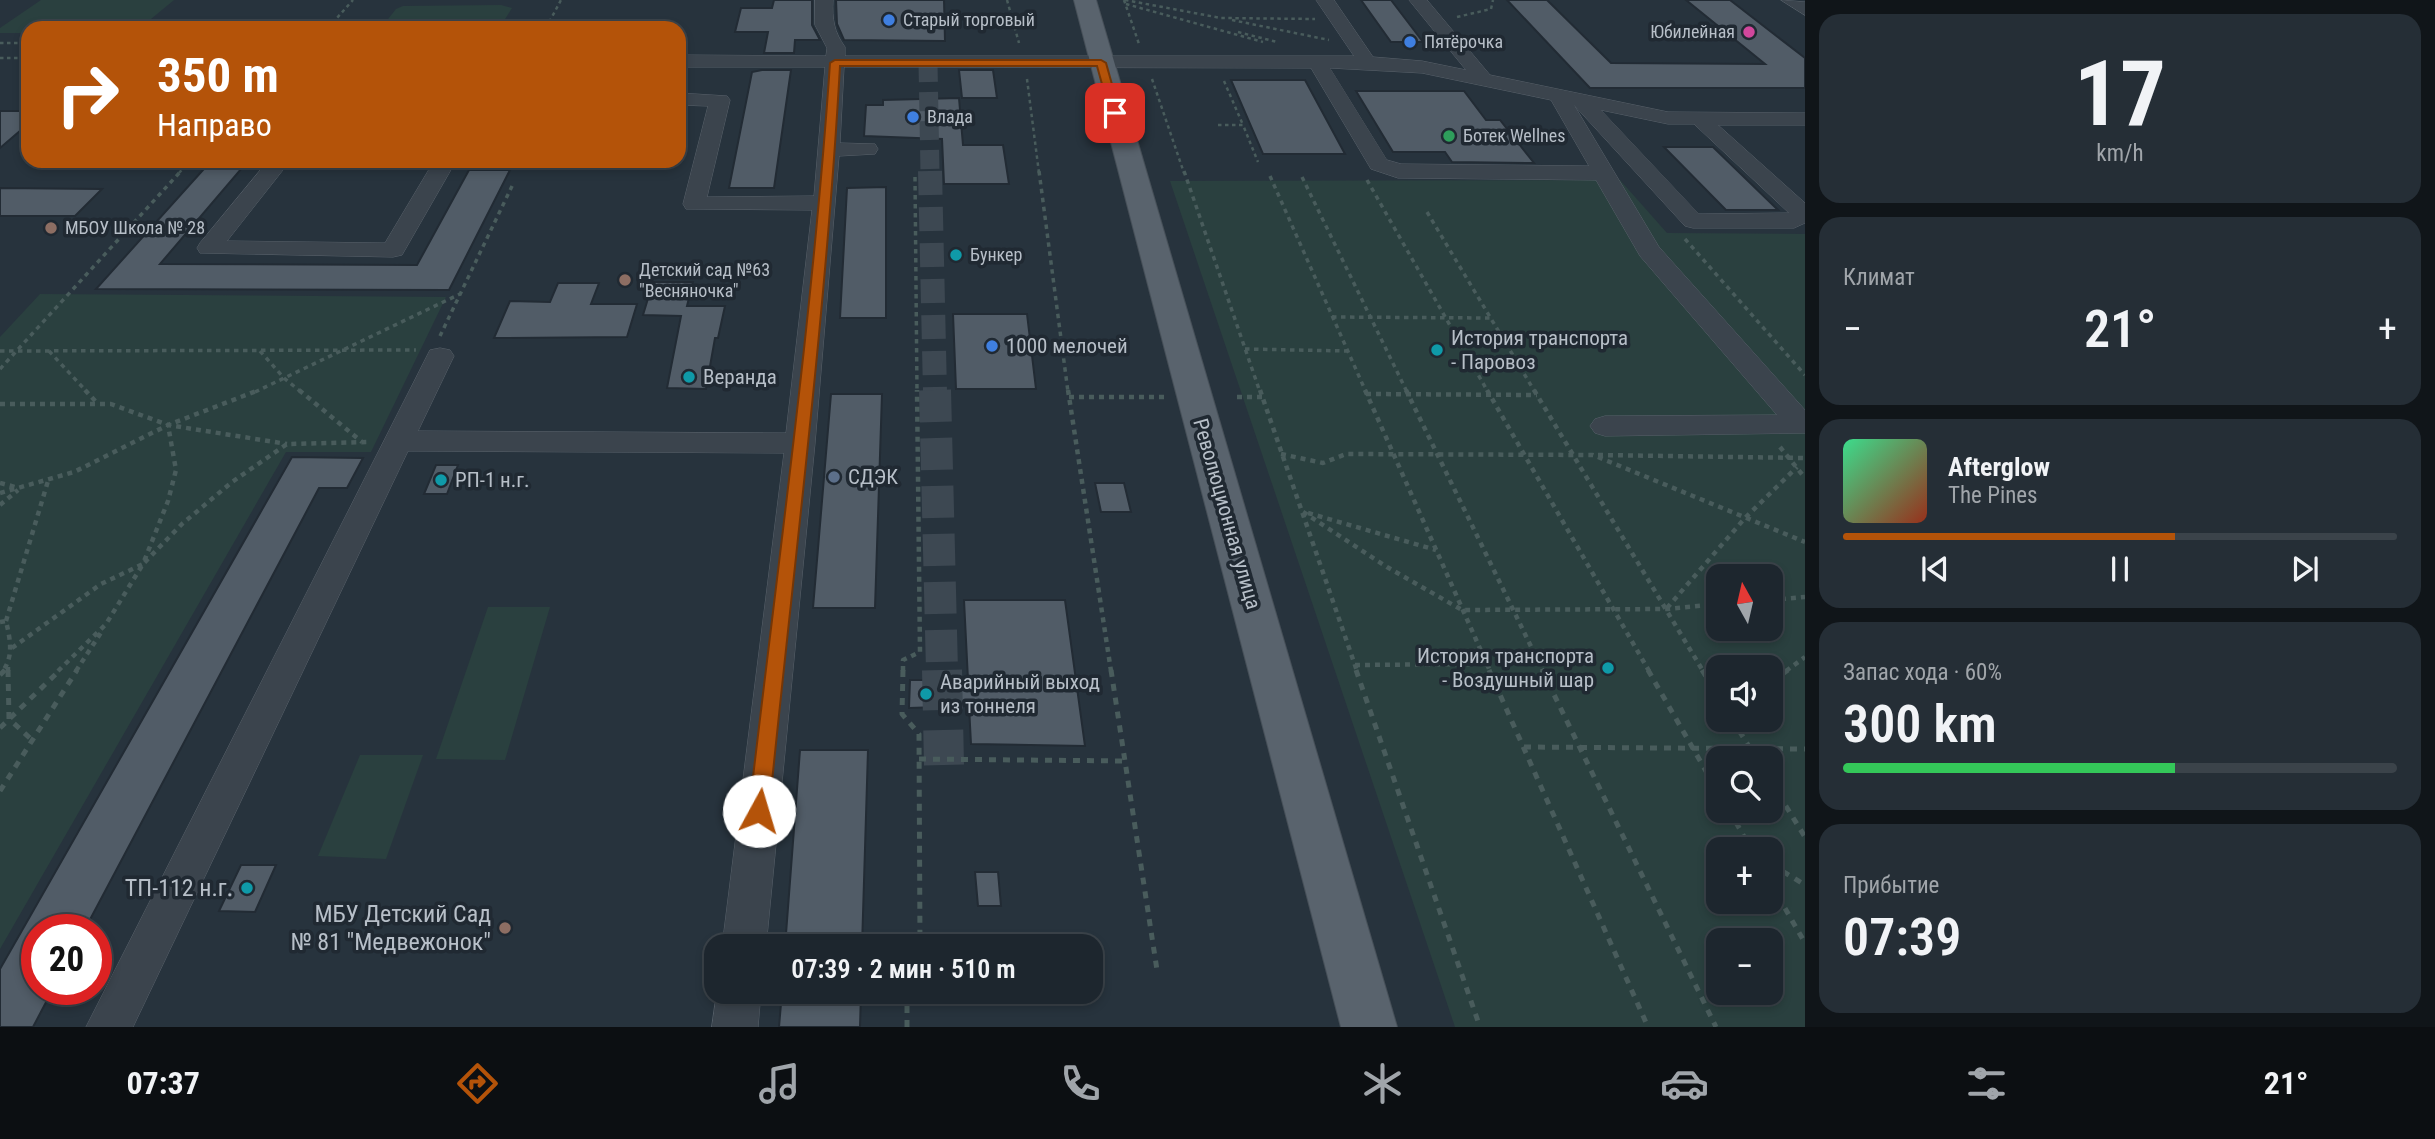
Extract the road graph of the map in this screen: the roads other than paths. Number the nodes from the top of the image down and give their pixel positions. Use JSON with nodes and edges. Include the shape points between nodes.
{"nodes":[{"id":1,"x":824,"y":0,"type":"edge"},
{"id":2,"x":1085,"y":0,"type":"edge"},
{"id":3,"x":1325,"y":0,"type":"edge"},
{"id":4,"x":1418,"y":0,"type":"edge"},
{"id":5,"x":1790,"y":0,"type":"edge"},
{"id":6,"x":1805,"y":10,"type":"edge"},
{"id":7,"x":1362,"y":54,"type":"junction"},
{"id":8,"x":686,"y":61,"type":"edge"},
{"id":9,"x":835,"y":63,"type":"junction"},
{"id":10,"x":1101,"y":63,"type":"junction"},
{"id":11,"x":1315,"y":63,"type":"junction"},
{"id":12,"x":1485,"y":80,"type":"junction"},
{"id":13,"x":686,"y":99,"type":"edge"},
{"id":14,"x":1570,"y":99,"type":"junction"},
{"id":15,"x":1699,"y":118,"type":"junction"},
{"id":16,"x":1805,"y":119,"type":"edge"},
{"id":17,"x":867,"y":149,"type":"dead end"},
{"id":18,"x":830,"y":150,"type":"junction"},
{"id":19,"x":273,"y":168,"type":"edge"},
{"id":20,"x":441,"y":168,"type":"edge"},
{"id":21,"x":1603,"y":173,"type":"junction"},
{"id":22,"x":824,"y":203,"type":"junction"},
{"id":23,"x":433,"y":348,"type":"road end"},
{"id":24,"x":1605,"y":426,"type":"dead end"},
{"id":25,"x":399,"y":440,"type":"junction"},
{"id":26,"x":800,"y":443,"type":"junction"},
{"id":27,"x":746,"y":934,"type":"edge"},
{"id":28,"x":737,"y":1004,"type":"edge"},
{"id":29,"x":109,"y":1027,"type":"edge"},
{"id":30,"x":735,"y":1027,"type":"edge"},
{"id":31,"x":1369,"y":1027,"type":"edge"}],
"edges":[{"from":1,"to":9,"type":"street","via":[[824,22],[828,41],[836,47]]},
{"from":2,"to":10,"type":"main road","name":"Революционная улица"},
{"from":3,"to":7,"type":"street"},
{"from":4,"to":12,"type":"street"},
{"from":5,"to":6,"type":"street"},
{"from":7,"to":11,"type":"street"},
{"from":7,"to":12,"type":"street"},
{"from":8,"to":9,"type":"street"},
{"from":9,"to":10,"type":"street"},
{"from":9,"to":18,"type":"street"},
{"from":10,"to":11,"type":"street"},
{"from":10,"to":31,"type":"main road","name":"Революционная улица"},
{"from":11,"to":21,"type":"street","via":[[1378,164],[1387,168]]},
{"from":12,"to":14,"type":"street"},
{"from":13,"to":22,"type":"street","via":[[720,100],[694,204]]},
{"from":14,"to":15,"type":"street","via":[[1668,118]]},
{"from":14,"to":15,"type":"street","via":[[1693,221],[1794,221],[1802,213]]},
{"from":14,"to":21,"type":"street"},
{"from":15,"to":16,"type":"street"},
{"from":17,"to":18,"type":"street"},
{"from":18,"to":22,"type":"street"},
{"from":19,"to":20,"type":"street","via":[[209,248],[393,250]]},
{"from":21,"to":24,"type":"street","via":[[1649,251],[1801,424]]},
{"from":22,"to":26,"type":"street"},
{"from":23,"to":25,"type":"street"},
{"from":25,"to":26,"type":"street"},
{"from":25,"to":29,"type":"street"},
{"from":26,"to":27,"type":"street","via":[[792,638]]},
{"from":28,"to":30,"type":"street"}]}
